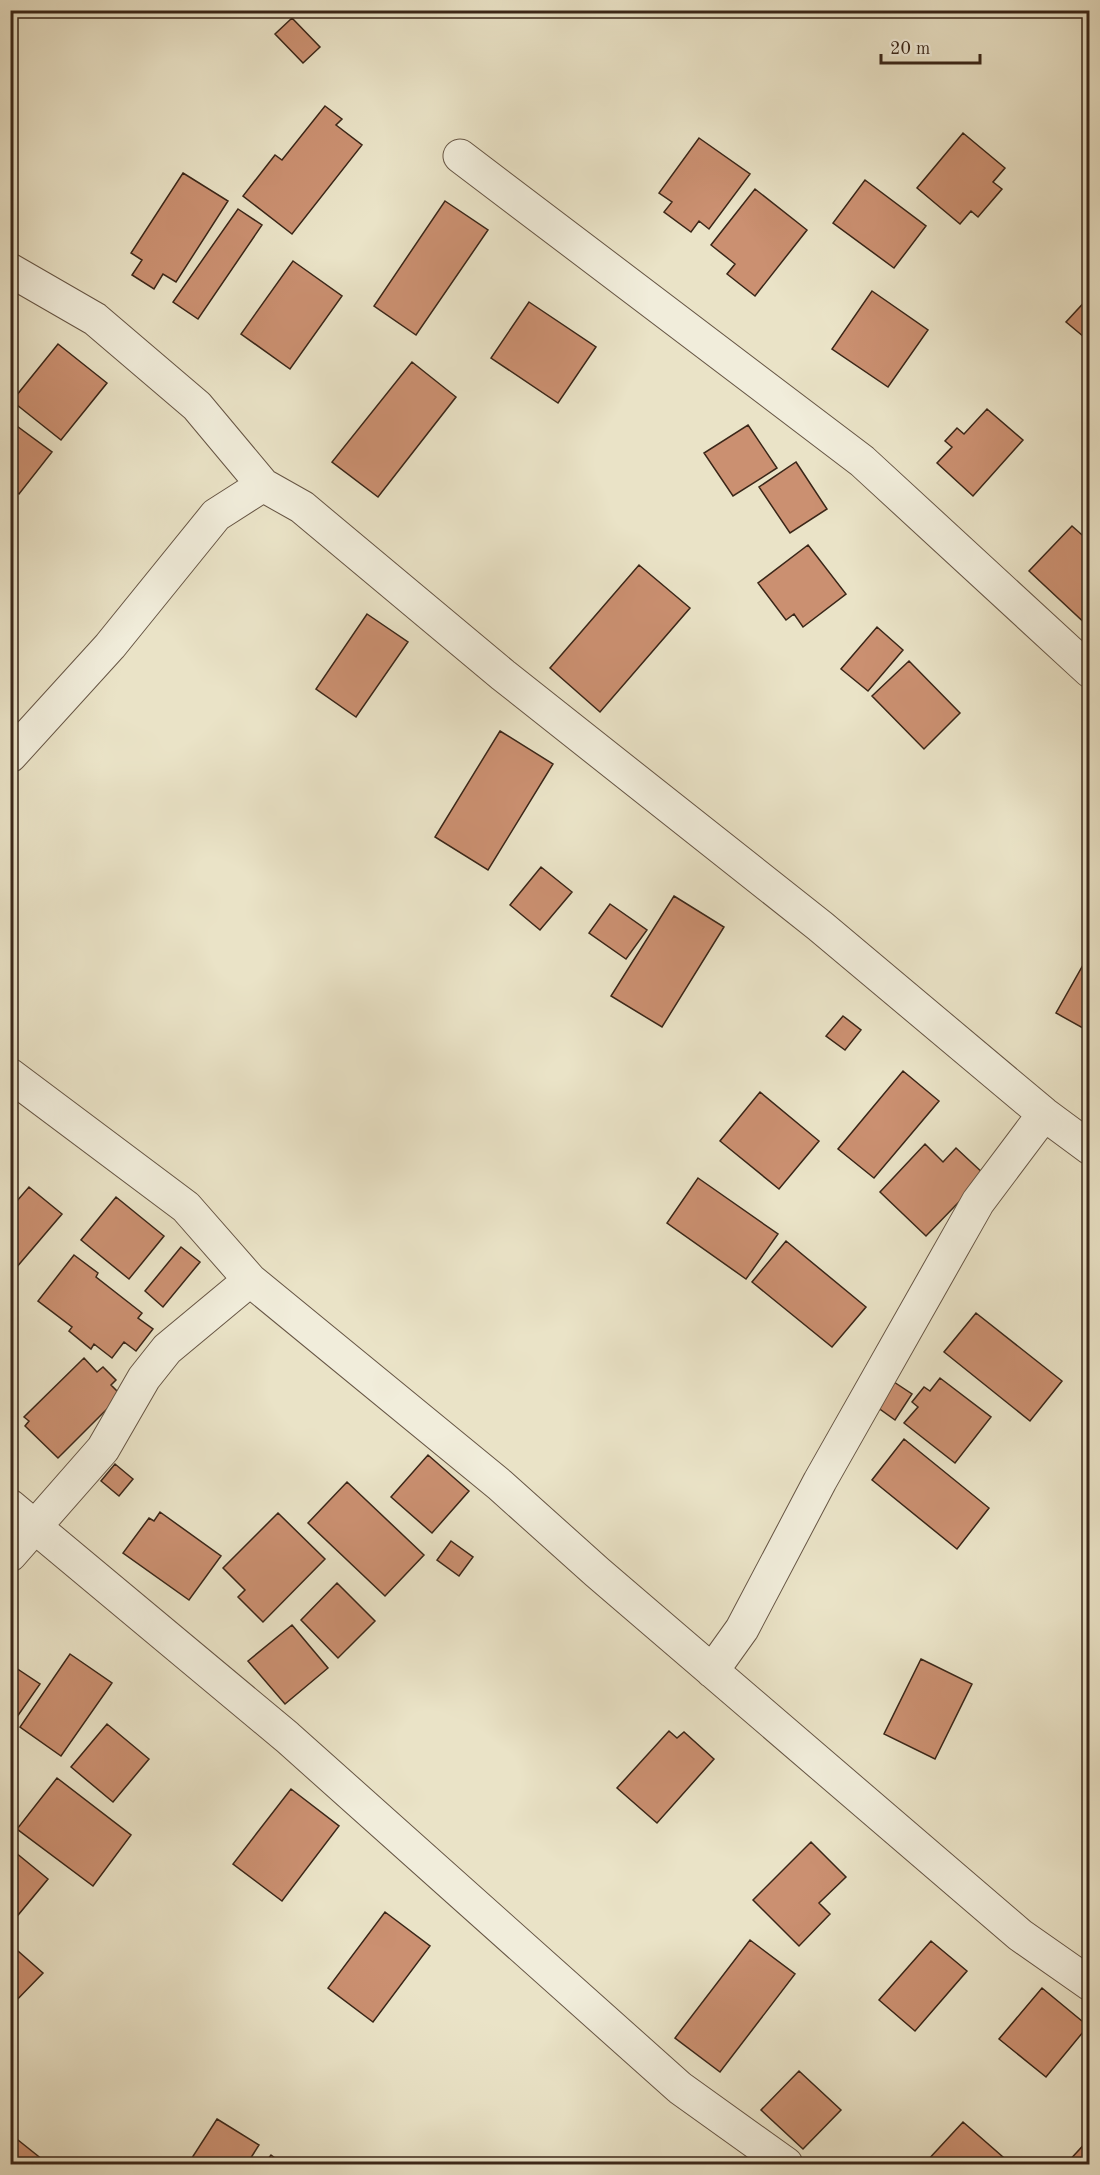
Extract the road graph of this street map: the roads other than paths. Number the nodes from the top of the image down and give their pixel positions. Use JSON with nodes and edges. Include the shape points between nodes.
{"nodes":[{"id":1,"x":460,"y":156,"type":"dead end"},
{"id":2,"x":10,"y":270,"type":"edge"},
{"id":3,"x":263,"y":485,"type":"junction"},
{"id":4,"x":1089,"y":672,"type":"edge"},
{"id":5,"x":10,"y":756,"type":"edge"},
{"id":6,"x":10,"y":1075,"type":"edge"},
{"id":7,"x":1044,"y":1114,"type":"junction"},
{"id":8,"x":1089,"y":1148,"type":"edge"},
{"id":9,"x":250,"y":1280,"type":"junction"},
{"id":10,"x":10,"y":1506,"type":"edge"},
{"id":11,"x":36,"y":1527,"type":"junction"},
{"id":12,"x":10,"y":1555,"type":"edge"},
{"id":13,"x":712,"y":1671,"type":"junction"},
{"id":14,"x":1089,"y":1984,"type":"edge"},
{"id":15,"x":786,"y":2164,"type":"edge"}],
"edges":[{"from":1,"to":4,"type":"street","via":[[862,461]]},
{"from":2,"to":3,"type":"street","via":[[95,320],[163,377],[197,406]]},
{"from":3,"to":5,"type":"street","via":[[216,515],[110,646]]},
{"from":3,"to":7,"type":"street","via":[[302,507],[503,675],[820,926]]},
{"from":6,"to":9,"type":"street","via":[[186,1207]]},
{"from":7,"to":8,"type":"street"},
{"from":7,"to":13,"type":"street","via":[[978,1202],[820,1481],[742,1629]]},
{"from":9,"to":11,"type":"street","via":[[168,1349],[144,1378],[103,1449]]},
{"from":9,"to":13,"type":"street","via":[[500,1485]]},
{"from":10,"to":11,"type":"street"},
{"from":11,"to":12,"type":"street"},
{"from":11,"to":15,"type":"street","via":[[287,1737],[680,2088]]},
{"from":13,"to":14,"type":"street","via":[[1020,1935]]}]}
